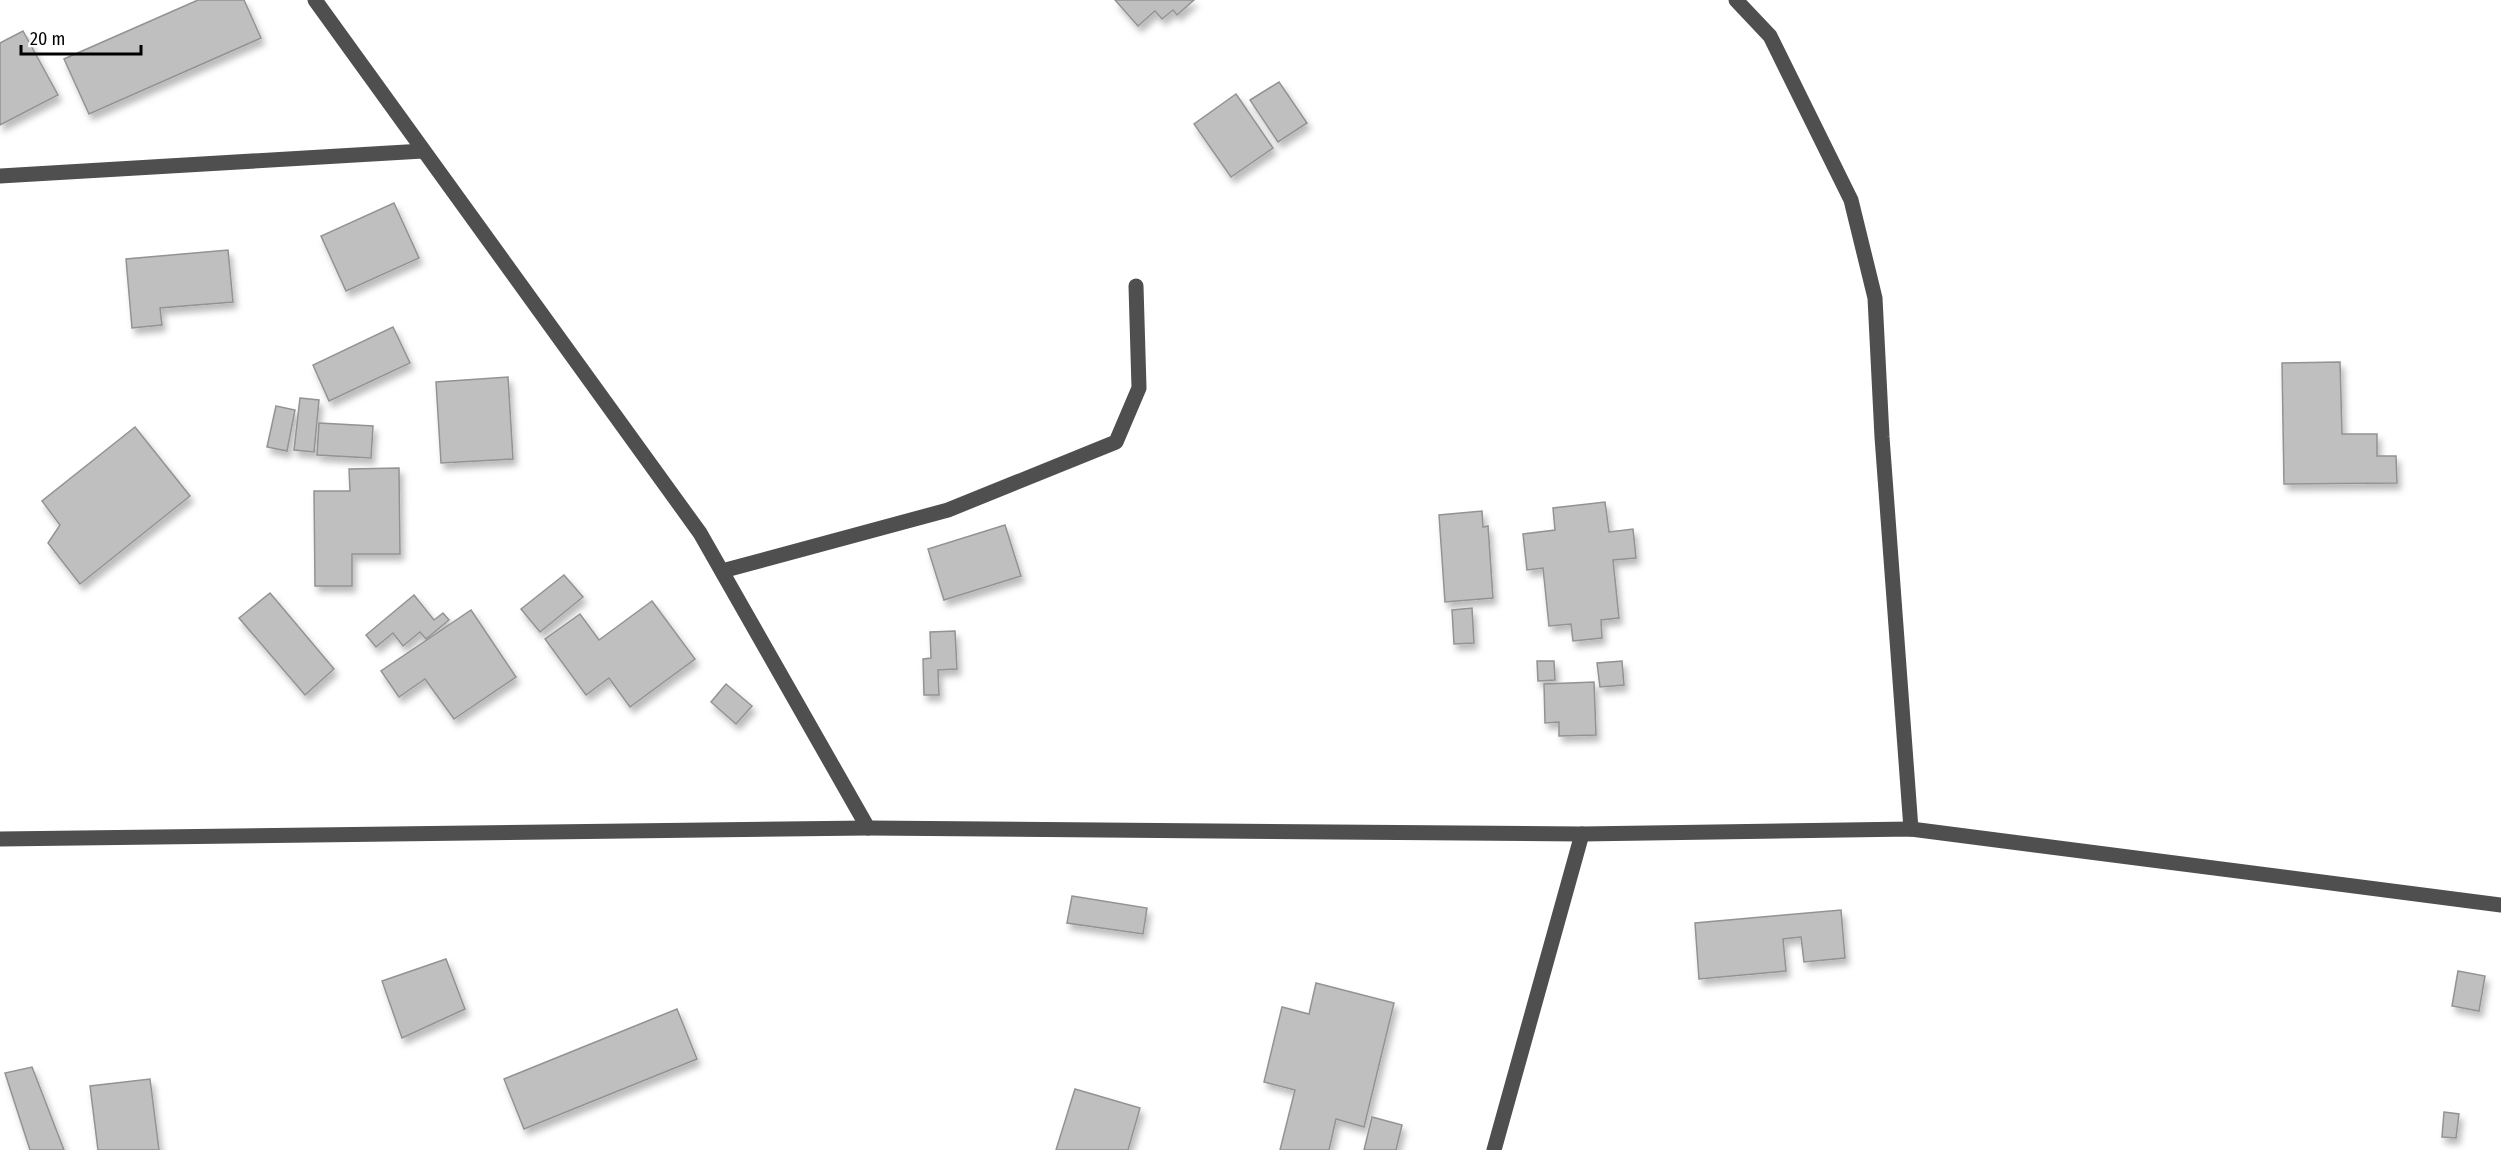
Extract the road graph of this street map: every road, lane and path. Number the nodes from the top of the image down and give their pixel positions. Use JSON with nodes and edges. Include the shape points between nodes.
{"nodes":[{"id":1,"x":315,"y":0,"type":"edge"},
{"id":2,"x":1736,"y":0,"type":"edge"},
{"id":3,"x":423,"y":151,"type":"junction"},
{"id":4,"x":0,"y":176,"type":"edge"},
{"id":5,"x":1136,"y":286,"type":"dead end"},
{"id":6,"x":722,"y":572,"type":"junction"},
{"id":7,"x":868,"y":828,"type":"junction"},
{"id":8,"x":1911,"y":829,"type":"junction"},
{"id":9,"x":1582,"y":834,"type":"junction"},
{"id":10,"x":0,"y":839,"type":"edge"},
{"id":11,"x":2501,"y":905,"type":"edge"},
{"id":12,"x":1494,"y":1150,"type":"edge"}],
"edges":[{"from":1,"to":3,"type":"street"},
{"from":2,"to":8,"type":"street","via":[[1770,36],[1851,200],[1875,298]]},
{"from":3,"to":4,"type":"street"},
{"from":3,"to":6,"type":"street","via":[[700,533]]},
{"from":5,"to":6,"type":"street","via":[[1140,388],[1116,442],[948,510]]},
{"from":6,"to":7,"type":"street"},
{"from":7,"to":9,"type":"street"},
{"from":7,"to":10,"type":"street"},
{"from":8,"to":9,"type":"street"},
{"from":8,"to":11,"type":"street"},
{"from":9,"to":12,"type":"street"}]}
